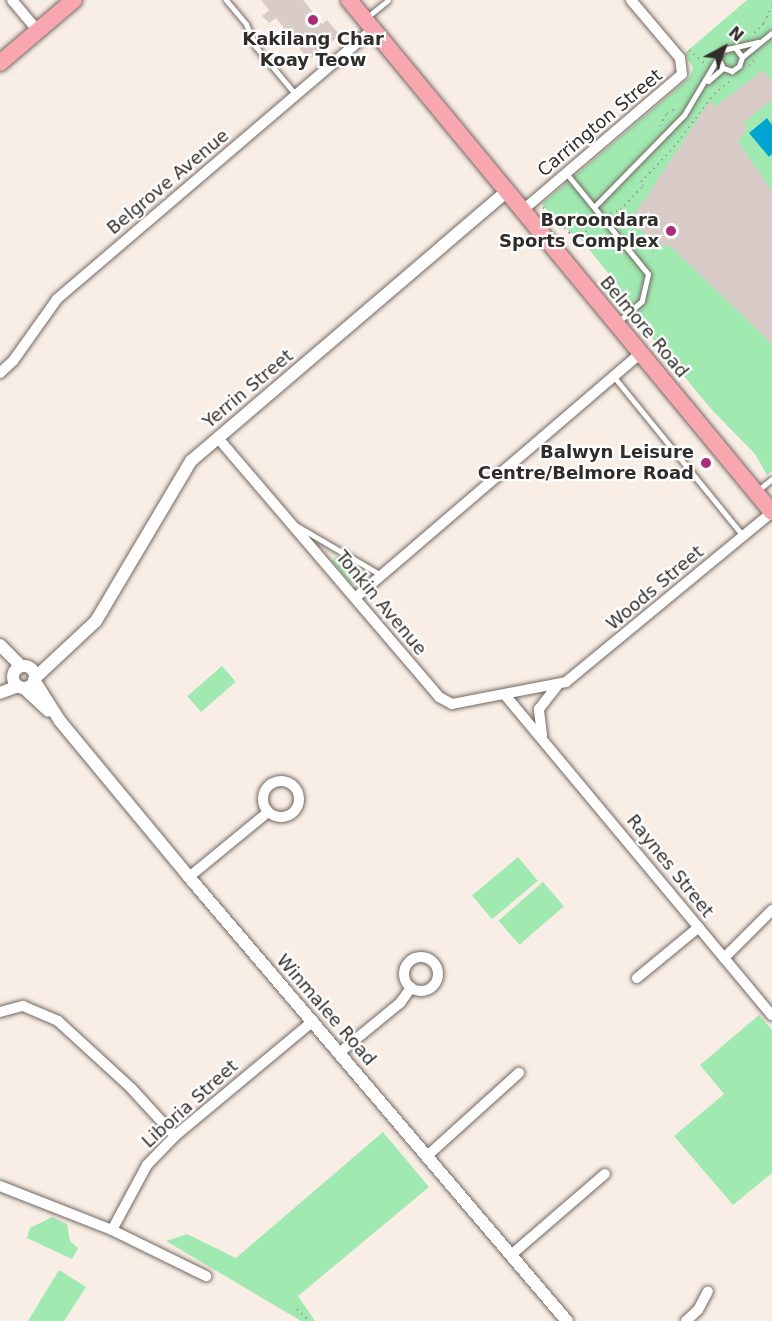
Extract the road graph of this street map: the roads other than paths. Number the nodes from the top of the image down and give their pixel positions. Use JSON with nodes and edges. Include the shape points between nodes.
{"nodes":[{"id":1,"x":12,"y":0,"type":"edge"},
{"id":2,"x":74,"y":0,"type":"edge"},
{"id":3,"x":226,"y":0,"type":"edge"},
{"id":4,"x":349,"y":0,"type":"edge"},
{"id":5,"x":388,"y":0,"type":"edge"},
{"id":6,"x":631,"y":0,"type":"edge"},
{"id":7,"x":369,"y":24,"type":"junction"},
{"id":8,"x":38,"y":31,"type":"junction"},
{"id":9,"x":772,"y":33,"type":"edge"},
{"id":10,"x":758,"y":42,"type":"junction"},
{"id":11,"x":736,"y":49,"type":"junction"},
{"id":12,"x":742,"y":57,"type":"junction"},
{"id":13,"x":718,"y":58,"type":"junction"},
{"id":14,"x":0,"y":63,"type":"edge"},
{"id":15,"x":723,"y":68,"type":"junction"},
{"id":16,"x":704,"y":84,"type":"junction"},
{"id":17,"x":296,"y":95,"type":"junction"},
{"id":18,"x":566,"y":174,"type":"junction"},
{"id":19,"x":507,"y":191,"type":"junction"},
{"id":20,"x":594,"y":207,"type":"junction"},
{"id":21,"x":523,"y":210,"type":"junction"},
{"id":22,"x":617,"y":323,"type":"junction"},
{"id":23,"x":641,"y":353,"type":"junction"},
{"id":24,"x":0,"y":373,"type":"edge"},
{"id":25,"x":614,"y":376,"type":"junction"},
{"id":26,"x":218,"y":438,"type":"junction"},
{"id":27,"x":772,"y":479,"type":"edge"},
{"id":28,"x":756,"y":492,"type":"junction"},
{"id":29,"x":772,"y":512,"type":"edge"},
{"id":30,"x":290,"y":522,"type":"junction"},
{"id":31,"x":743,"y":537,"type":"junction"},
{"id":32,"x":381,"y":574,"type":"junction"},
{"id":33,"x":355,"y":598,"type":"junction"},
{"id":34,"x":0,"y":645,"type":"edge"},
{"id":35,"x":0,"y":655,"type":"edge"},
{"id":36,"x":23,"y":677,"type":"junction"},
{"id":37,"x":0,"y":686,"type":"edge"},
{"id":38,"x":557,"y":686,"type":"junction"},
{"id":39,"x":0,"y":693,"type":"edge"},
{"id":40,"x":505,"y":695,"type":"junction"},
{"id":41,"x":543,"y":737,"type":"junction"},
{"id":42,"x":268,"y":812,"type":"dead end"},
{"id":43,"x":189,"y":878,"type":"junction"},
{"id":44,"x":772,"y":910,"type":"edge"},
{"id":45,"x":699,"y":927,"type":"junction"},
{"id":46,"x":724,"y":958,"type":"junction"},
{"id":47,"x":637,"y":978,"type":"dead end"},
{"id":48,"x":411,"y":988,"type":"dead end"},
{"id":49,"x":0,"y":1012,"type":"edge"},
{"id":50,"x":772,"y":1015,"type":"edge"},
{"id":51,"x":313,"y":1021,"type":"junction"},
{"id":52,"x":339,"y":1053,"type":"junction"},
{"id":53,"x":519,"y":1073,"type":"dead end"},
{"id":54,"x":175,"y":1136,"type":"junction"},
{"id":55,"x":428,"y":1156,"type":"junction"},
{"id":56,"x":604,"y":1174,"type":"dead end"},
{"id":57,"x":0,"y":1186,"type":"edge"},
{"id":58,"x":112,"y":1230,"type":"junction"},
{"id":59,"x":511,"y":1255,"type":"junction"},
{"id":60,"x":206,"y":1276,"type":"dead end"},
{"id":61,"x":708,"y":1291,"type":"dead end"},
{"id":62,"x":567,"y":1321,"type":"edge"},
{"id":63,"x":686,"y":1321,"type":"edge"}],
"edges":[{"from":1,"to":8,"type":"street"},
{"from":2,"to":8,"type":"main road"},
{"from":3,"to":17,"type":"lane","via":[[246,24],[256,47]]},
{"from":4,"to":7,"type":"main road","name":"Belmore Road"},
{"from":5,"to":7,"type":"lane"},
{"from":6,"to":18,"type":"street","name":"Carrington Street","via":[[680,58],[683,71]]},
{"from":7,"to":17,"type":"street","name":"Belgrove Avenue"},
{"from":7,"to":19,"type":"main road","name":"Belmore Road"},
{"from":8,"to":14,"type":"main road"},
{"from":9,"to":10,"type":"lane"},
{"from":10,"to":11,"type":"lane"},
{"from":10,"to":12,"type":"lane"},
{"from":11,"to":12,"type":"lane"},
{"from":11,"to":13,"type":"lane","via":[[725,48]]},
{"from":12,"to":15,"type":"lane","via":[[735,70]]},
{"from":13,"to":15,"type":"lane"},
{"from":13,"to":16,"type":"lane"},
{"from":15,"to":16,"type":"lane"},
{"from":16,"to":20,"type":"lane","via":[[677,123]]},
{"from":17,"to":24,"type":"street","name":"Belgrove Avenue","via":[[57,299],[14,361]]},
{"from":18,"to":20,"type":"lane"},
{"from":18,"to":21,"type":"street","name":"Carrington Street"},
{"from":19,"to":21,"type":"main road","name":"Belmore Road"},
{"from":19,"to":26,"type":"street","name":"Yerrin Street"},
{"from":20,"to":22,"type":"lane","via":[[648,274],[642,301]]},
{"from":21,"to":22,"type":"main road","name":"Belmore Road"},
{"from":22,"to":23,"type":"main road","name":"Belmore Road"},
{"from":23,"to":25,"type":"street"},
{"from":23,"to":28,"type":"main road","name":"Belmore Road"},
{"from":25,"to":31,"type":"lane"},
{"from":25,"to":32,"type":"street"},
{"from":26,"to":30,"type":"street","name":"Tonkin Avenue"},
{"from":26,"to":36,"type":"street","name":"Yerrin Street","via":[[186,466],[96,621],[59,654]]},
{"from":27,"to":28,"type":"lane"},
{"from":28,"to":29,"type":"main road","name":"Belmore Road"},
{"from":29,"to":31,"type":"street","name":"Woods Street"},
{"from":30,"to":32,"type":"lane"},
{"from":30,"to":33,"type":"street","name":"Tonkin Avenue"},
{"from":31,"to":38,"type":"street","name":"Woods Street"},
{"from":32,"to":33,"type":"street"},
{"from":33,"to":40,"type":"street","name":"Tonkin Avenue","via":[[444,702]]},
{"from":34,"to":36,"type":"street","name":"Winmalee Road"},
{"from":35,"to":36,"type":"street","name":"Winmalee Road"},
{"from":36,"to":37,"type":"street","name":"Yerrin Street"},
{"from":36,"to":39,"type":"street","name":"Yerrin Street"},
{"from":36,"to":43,"type":"street","name":"Winmalee Road"},
{"from":38,"to":40,"type":"street","name":"Tonkin Avenue"},
{"from":38,"to":41,"type":"street","via":[[539,709]]},
{"from":40,"to":41,"type":"street","name":"Raynes Street"},
{"from":41,"to":45,"type":"street","name":"Raynes Street"},
{"from":42,"to":43,"type":"street"},
{"from":43,"to":51,"type":"street","name":"Winmalee Road"},
{"from":44,"to":46,"type":"street"},
{"from":45,"to":46,"type":"street","name":"Raynes Street"},
{"from":45,"to":47,"type":"street"},
{"from":46,"to":50,"type":"street","name":"Raynes Street"},
{"from":48,"to":52,"type":"street","via":[[400,1003]]},
{"from":49,"to":54,"type":"street","via":[[23,1006],[58,1021],[131,1088]]},
{"from":51,"to":52,"type":"street","name":"Winmalee Road"},
{"from":51,"to":54,"type":"street","name":"Liboria Street"},
{"from":52,"to":55,"type":"street","name":"Winmalee Road"},
{"from":53,"to":55,"type":"street"},
{"from":54,"to":58,"type":"street","name":"Liboria Street","via":[[141,1174]]},
{"from":55,"to":59,"type":"street","name":"Winmalee Road"},
{"from":56,"to":59,"type":"street"},
{"from":57,"to":58,"type":"street"},
{"from":58,"to":60,"type":"street"},
{"from":59,"to":62,"type":"street","name":"Winmalee Road"},
{"from":61,"to":63,"type":"street","via":[[698,1310]]}]}
